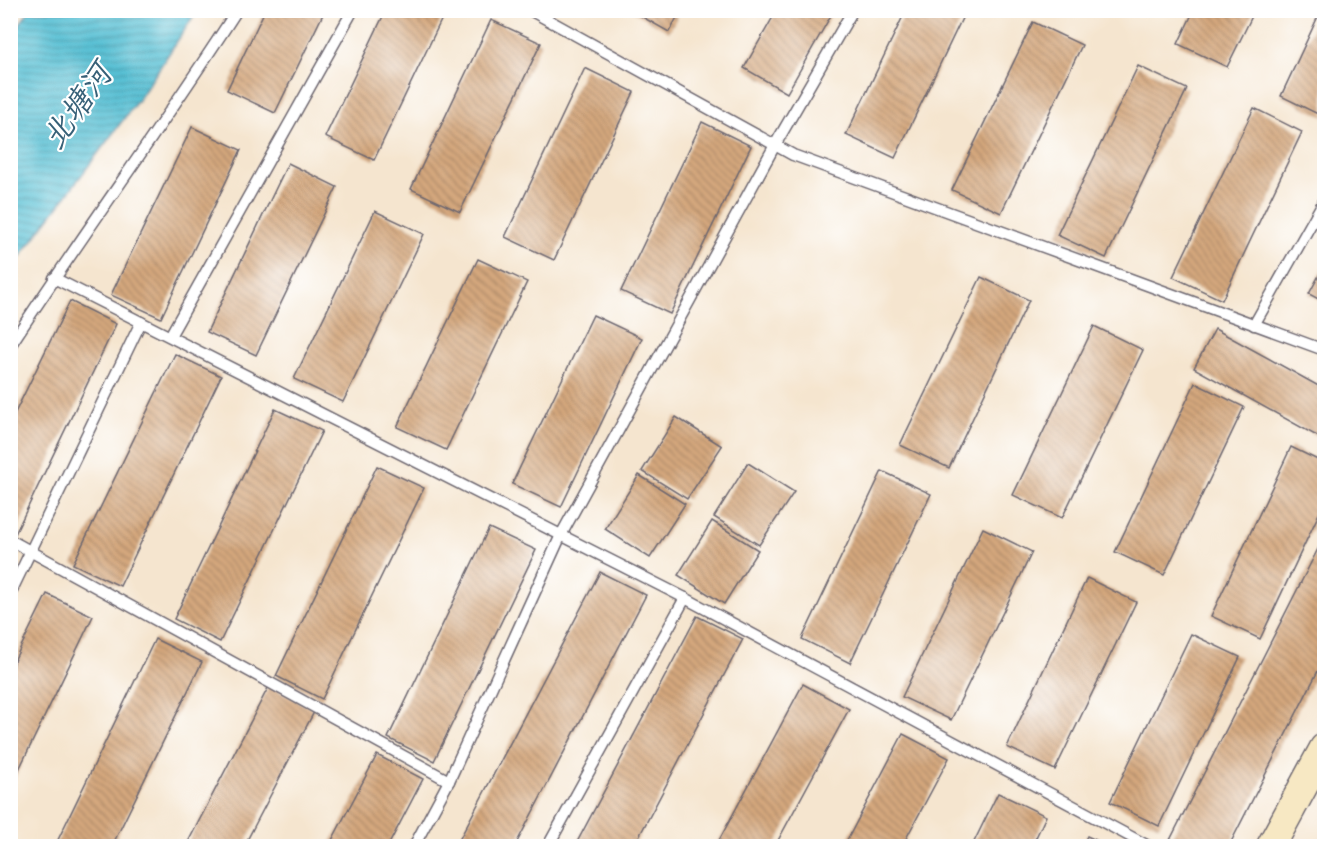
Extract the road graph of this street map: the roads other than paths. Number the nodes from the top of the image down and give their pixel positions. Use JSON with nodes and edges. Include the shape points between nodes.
{"nodes":[{"id":1,"x":237,"y":10,"type":"edge"},
{"id":2,"x":353,"y":10,"type":"edge"},
{"id":3,"x":530,"y":10,"type":"edge"},
{"id":4,"x":853,"y":10,"type":"edge"},
{"id":5,"x":775,"y":146,"type":"junction"},
{"id":6,"x":1324,"y":201,"type":"edge"},
{"id":7,"x":54,"y":278,"type":"junction"},
{"id":8,"x":141,"y":322,"type":"junction"},
{"id":9,"x":1254,"y":325,"type":"junction"},
{"id":10,"x":170,"y":336,"type":"junction"},
{"id":11,"x":10,"y":346,"type":"edge"},
{"id":12,"x":1324,"y":350,"type":"edge"},
{"id":13,"x":561,"y":535,"type":"junction"},
{"id":14,"x":10,"y":540,"type":"edge"},
{"id":15,"x":31,"y":551,"type":"junction"},
{"id":16,"x":10,"y":594,"type":"edge"},
{"id":17,"x":685,"y":598,"type":"junction"},
{"id":18,"x":1324,"y":748,"type":"edge"},
{"id":19,"x":449,"y":781,"type":"junction"},
{"id":20,"x":414,"y":846,"type":"edge"},
{"id":21,"x":548,"y":846,"type":"edge"},
{"id":22,"x":1148,"y":846,"type":"edge"},
{"id":23,"x":1271,"y":846,"type":"edge"}],
"edges":[{"from":1,"to":7,"type":"lane","via":[[187,89]]},
{"from":2,"to":10,"type":"lane"},
{"from":3,"to":5,"type":"lane"},
{"from":4,"to":5,"type":"lane"},
{"from":5,"to":9,"type":"lane"},
{"from":5,"to":13,"type":"lane"},
{"from":6,"to":9,"type":"lane"},
{"from":7,"to":8,"type":"lane"},
{"from":7,"to":11,"type":"lane"},
{"from":8,"to":10,"type":"lane"},
{"from":8,"to":15,"type":"lane"},
{"from":9,"to":12,"type":"lane"},
{"from":10,"to":13,"type":"lane"},
{"from":13,"to":17,"type":"lane"},
{"from":13,"to":19,"type":"lane"},
{"from":14,"to":15,"type":"lane"},
{"from":15,"to":16,"type":"lane"},
{"from":15,"to":19,"type":"lane"},
{"from":17,"to":21,"type":"lane"},
{"from":17,"to":22,"type":"lane"},
{"from":18,"to":23,"type":"main road"},
{"from":19,"to":20,"type":"lane"}]}
